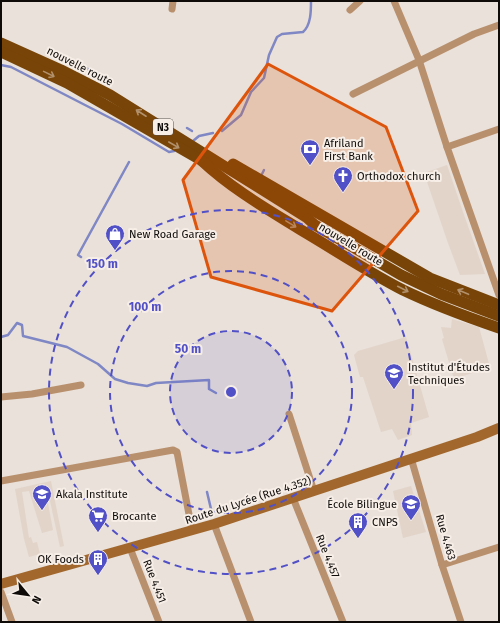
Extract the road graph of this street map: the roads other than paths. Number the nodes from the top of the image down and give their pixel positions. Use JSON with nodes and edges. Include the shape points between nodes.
{"nodes":[{"id":1,"x":173,"y":1,"type":"edge"},
{"id":2,"x":360,"y":1,"type":"edge"},
{"id":3,"x":394,"y":1,"type":"edge"},
{"id":4,"x":172,"y":9,"type":"dead end"},
{"id":5,"x":350,"y":10,"type":"dead end"},
{"id":6,"x":499,"y":25,"type":"edge"},
{"id":7,"x":1,"y":43,"type":"edge"},
{"id":8,"x":1,"y":52,"type":"edge"},
{"id":9,"x":419,"y":60,"type":"junction"},
{"id":10,"x":353,"y":94,"type":"dead end"},
{"id":11,"x":499,"y":129,"type":"edge"},
{"id":12,"x":447,"y":147,"type":"junction"},
{"id":13,"x":204,"y":158,"type":"junction"},
{"id":14,"x":499,"y":295,"type":"edge"},
{"id":15,"x":499,"y":305,"type":"edge"},
{"id":16,"x":499,"y":316,"type":"edge"},
{"id":17,"x":499,"y":328,"type":"edge"},
{"id":18,"x":81,"y":385,"type":"dead end"},
{"id":19,"x":1,"y":397,"type":"edge"},
{"id":20,"x":289,"y":414,"type":"dead end"},
{"id":21,"x":499,"y":428,"type":"edge"},
{"id":22,"x":412,"y":458,"type":"junction"},
{"id":23,"x":1,"y":481,"type":"edge"},
{"id":24,"x":314,"y":491,"type":"junction"},
{"id":25,"x":294,"y":498,"type":"junction"},
{"id":26,"x":214,"y":524,"type":"junction"},
{"id":27,"x":192,"y":530,"type":"junction"},
{"id":28,"x":499,"y":547,"type":"edge"},
{"id":29,"x":130,"y":548,"type":"junction"},
{"id":30,"x":442,"y":565,"type":"junction"},
{"id":31,"x":1,"y":584,"type":"edge"},
{"id":32,"x":1,"y":592,"type":"edge"},
{"id":33,"x":12,"y":622,"type":"edge"},
{"id":34,"x":159,"y":622,"type":"edge"},
{"id":35,"x":251,"y":622,"type":"edge"},
{"id":36,"x":343,"y":622,"type":"edge"},
{"id":37,"x":461,"y":622,"type":"edge"}],
"edges":[{"from":1,"to":4,"type":"street"},
{"from":2,"to":5,"type":"street"},
{"from":3,"to":9,"type":"street"},
{"from":6,"to":9,"type":"street"},
{"from":13,"to":7,"type":"highway","name":"nouvelle route","number":"N3","one_way":true,"via":[[110,95]]},
{"from":8,"to":13,"type":"highway","name":"nouvelle route","number":"N3","one_way":true,"via":[[67,83]]},
{"from":9,"to":10,"type":"street"},
{"from":9,"to":12,"type":"street"},
{"from":11,"to":12,"type":"street"},
{"from":12,"to":14,"type":"street"},
{"from":15,"to":13,"type":"highway","name":"nouvelle route","number":"N3","one_way":true,"via":[[430,278],[229,162]]},
{"from":13,"to":16,"type":"highway","name":"nouvelle route","number":"N3","via":[[304,221],[316,225],[400,275]]},
{"from":13,"to":17,"type":"highway","name":"nouvelle route","number":"N3","one_way":true,"via":[[219,177],[244,194],[403,290],[463,316]]},
{"from":18,"to":19,"type":"street"},
{"from":20,"to":24,"type":"street"},
{"from":21,"to":22,"type":"main road","name":"Route du Lycée (Rue 4.352)"},
{"from":22,"to":24,"type":"main road","name":"Route du Lycée (Rue 4.352)"},
{"from":22,"to":30,"type":"street","name":"Rue 4.463"},
{"from":23,"to":27,"type":"street","via":[[173,450],[177,452]]},
{"from":24,"to":25,"type":"main road","name":"Route du Lycée (Rue 4.352)"},
{"from":25,"to":26,"type":"main road","name":"Route du Lycée (Rue 4.352)"},
{"from":25,"to":36,"type":"street","name":"Rue 4.457"},
{"from":26,"to":27,"type":"main road","name":"Route du Lycée (Rue 4.352)"},
{"from":26,"to":35,"type":"street"},
{"from":27,"to":29,"type":"main road","name":"Route du Lycée (Rue 4.352)"},
{"from":28,"to":30,"type":"street"},
{"from":29,"to":31,"type":"main road","name":"Route du Lycée (Rue 4.352)"},
{"from":29,"to":34,"type":"street","name":"Rue 4.451"},
{"from":30,"to":37,"type":"street","name":"Rue 4.463"},
{"from":32,"to":33,"type":"street"}]}
